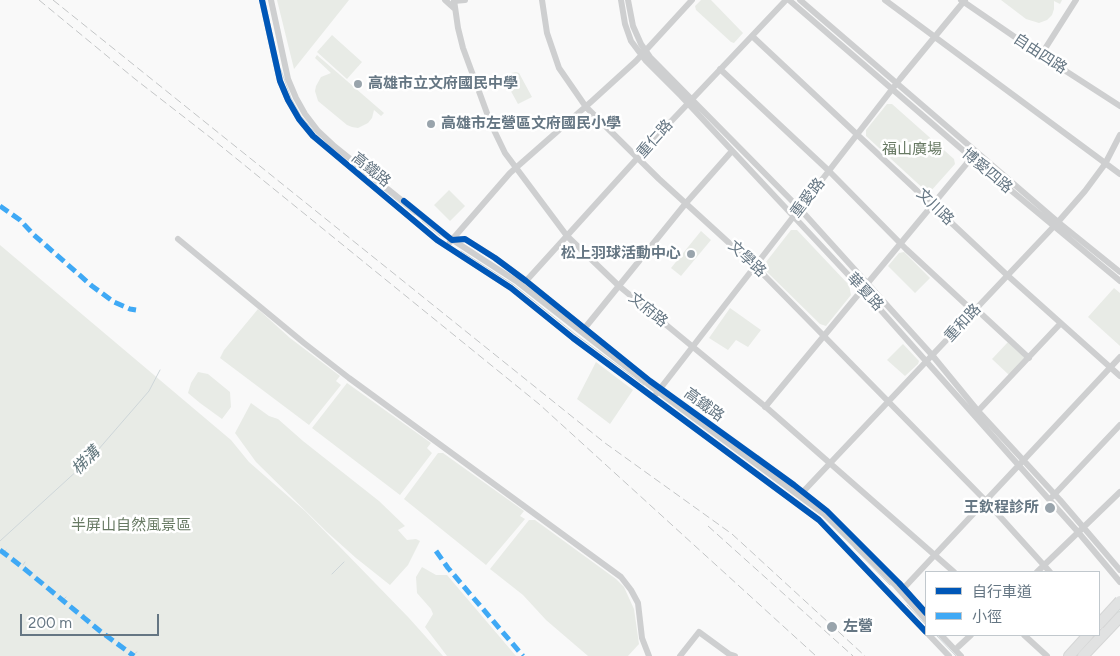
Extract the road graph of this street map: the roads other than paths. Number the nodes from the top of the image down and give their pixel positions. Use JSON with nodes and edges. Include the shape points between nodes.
{"nodes":[{"id":1,"x":262,"y":0,"type":"edge"},
{"id":2,"x":271,"y":0,"type":"edge"},
{"id":3,"x":446,"y":0,"type":"edge"},
{"id":4,"x":454,"y":0,"type":"edge"},
{"id":5,"x":465,"y":0,"type":"edge"},
{"id":6,"x":542,"y":0,"type":"edge"},
{"id":7,"x":620,"y":0,"type":"edge"},
{"id":8,"x":628,"y":0,"type":"edge"},
{"id":9,"x":692,"y":0,"type":"edge"},
{"id":10,"x":787,"y":0,"type":"edge"},
{"id":11,"x":800,"y":0,"type":"edge"},
{"id":12,"x":885,"y":0,"type":"edge"},
{"id":13,"x":1076,"y":0,"type":"edge"},
{"id":14,"x":963,"y":1,"type":"edge"},
{"id":15,"x":455,"y":9,"type":"junction"},
{"id":16,"x":752,"y":36,"type":"junction"},
{"id":17,"x":936,"y":37,"type":"junction"},
{"id":18,"x":644,"y":53,"type":"junction"},
{"id":19,"x":1040,"y":55,"type":"junction"},
{"id":20,"x":720,"y":69,"type":"junction"},
{"id":21,"x":898,"y":83,"type":"junction"},
{"id":22,"x":892,"y":90,"type":"junction"},
{"id":23,"x":690,"y":101,"type":"junction"},
{"id":24,"x":1120,"y":106,"type":"edge"},
{"id":25,"x":586,"y":107,"type":"junction"},
{"id":26,"x":858,"y":134,"type":"junction"},
{"id":27,"x":1120,"y":135,"type":"edge"},
{"id":28,"x":732,"y":151,"type":"junction"},
{"id":29,"x":976,"y":151,"type":"junction"},
{"id":30,"x":638,"y":158,"type":"junction"},
{"id":31,"x":972,"y":158,"type":"junction"},
{"id":32,"x":1105,"y":164,"type":"junction"},
{"id":33,"x":516,"y":168,"type":"junction"},
{"id":34,"x":829,"y":171,"type":"junction"},
{"id":35,"x":1120,"y":174,"type":"edge"},
{"id":36,"x":686,"y":203,"type":"junction"},
{"id":37,"x":933,"y":205,"type":"junction"},
{"id":38,"x":800,"y":209,"type":"junction"},
{"id":39,"x":794,"y":216,"type":"junction"},
{"id":40,"x":1056,"y":224,"type":"junction"},
{"id":41,"x":567,"y":236,"type":"junction"},
{"id":42,"x":178,"y":239,"type":"dead end"},
{"id":43,"x":452,"y":240,"type":"junction"},
{"id":44,"x":900,"y":243,"type":"junction"},
{"id":45,"x":446,"y":247,"type":"junction"},
{"id":46,"x":755,"y":266,"type":"junction"},
{"id":47,"x":1120,"y":272,"type":"edge"},
{"id":48,"x":1007,"y":275,"type":"junction"},
{"id":49,"x":1120,"y":280,"type":"edge"},
{"id":50,"x":526,"y":281,"type":"junction"},
{"id":51,"x":619,"y":286,"type":"junction"},
{"id":52,"x":864,"y":286,"type":"junction"},
{"id":53,"x":975,"y":310,"type":"junction"},
{"id":54,"x":1060,"y":324,"type":"junction"},
{"id":55,"x":584,"y":329,"type":"junction"},
{"id":56,"x":823,"y":336,"type":"junction"},
{"id":57,"x":693,"y":346,"type":"junction"},
{"id":58,"x":932,"y":355,"type":"junction"},
{"id":59,"x":1120,"y":357,"type":"edge"},
{"id":60,"x":1029,"y":358,"type":"junction"},
{"id":61,"x":927,"y":360,"type":"junction"},
{"id":62,"x":1110,"y":367,"type":"junction"},
{"id":63,"x":1120,"y":376,"type":"edge"},
{"id":64,"x":659,"y":390,"type":"junction"},
{"id":65,"x":654,"y":398,"type":"junction"},
{"id":66,"x":888,"y":402,"type":"junction"},
{"id":67,"x":765,"y":407,"type":"junction"},
{"id":68,"x":978,"y":411,"type":"junction"},
{"id":69,"x":1120,"y":425,"type":"edge"},
{"id":70,"x":1021,"y":462,"type":"junction"},
{"id":71,"x":829,"y":464,"type":"junction"},
{"id":72,"x":1120,"y":492,"type":"edge"},
{"id":73,"x":801,"y":494,"type":"junction"},
{"id":74,"x":1055,"y":494,"type":"junction"},
{"id":75,"x":1049,"y":499,"type":"junction"},
{"id":76,"x":985,"y":500,"type":"junction"},
{"id":77,"x":794,"y":501,"type":"junction"},
{"id":78,"x":1084,"y":526,"type":"junction"},
{"id":79,"x":1078,"y":532,"type":"junction"},
{"id":80,"x":934,"y":555,"type":"junction"},
{"id":81,"x":1044,"y":565,"type":"junction"},
{"id":82,"x":1120,"y":570,"type":"edge"},
{"id":83,"x":953,"y":571,"type":"edge"},
{"id":84,"x":1037,"y":571,"type":"edge"},
{"id":85,"x":1049,"y":571,"type":"edge"},
{"id":86,"x":1120,"y":582,"type":"edge"},
{"id":87,"x":902,"y":590,"type":"junction"},
{"id":88,"x":894,"y":598,"type":"junction"},
{"id":89,"x":1120,"y":601,"type":"edge"},
{"id":90,"x":925,"y":612,"type":"edge"},
{"id":91,"x":1120,"y":612,"type":"edge"},
{"id":92,"x":925,"y":619,"type":"edge"},
{"id":93,"x":1120,"y":619,"type":"edge"},
{"id":94,"x":1100,"y":628,"type":"edge"},
{"id":95,"x":925,"y":631,"type":"edge"},
{"id":96,"x":1100,"y":634,"type":"edge"},
{"id":97,"x":930,"y":636,"type":"edge"},
{"id":98,"x":941,"y":636,"type":"edge"},
{"id":99,"x":947,"y":636,"type":"edge"},
{"id":100,"x":970,"y":636,"type":"edge"},
{"id":101,"x":1025,"y":636,"type":"edge"},
{"id":102,"x":1097,"y":636,"type":"edge"},
{"id":103,"x":1085,"y":645,"type":"edge"},
{"id":104,"x":958,"y":647,"type":"junction"},
{"id":105,"x":731,"y":655,"type":"edge"},
{"id":106,"x":649,"y":656,"type":"edge"},
{"id":107,"x":680,"y":656,"type":"edge"},
{"id":108,"x":949,"y":656,"type":"edge"},
{"id":109,"x":960,"y":656,"type":"edge"},
{"id":110,"x":966,"y":656,"type":"edge"},
{"id":111,"x":1047,"y":656,"type":"edge"},
{"id":112,"x":1068,"y":656,"type":"edge"}],
"edges":[{"from":1,"to":45,"type":"street","name":"高鐵路","via":[[280,81],[299,119],[329,152]]},
{"from":2,"to":43,"type":"street","name":"高鐵路","via":[[288,79],[305,114],[333,145]]},
{"from":3,"to":15,"type":"street"},
{"from":4,"to":5,"type":"street"},
{"from":4,"to":15,"type":"street","name":"文府路"},
{"from":6,"to":25,"type":"street","name":"文學路","via":[[555,57],[565,79]]},
{"from":7,"to":18,"type":"street","name":"華夏路","via":[[631,41]]},
{"from":8,"to":18,"type":"street","name":"華夏路","via":[[633,26]]},
{"from":9,"to":18,"type":"street"},
{"from":10,"to":16,"type":"street","name":"重仁路"},
{"from":10,"to":22,"type":"street","name":"博愛四路"},
{"from":11,"to":21,"type":"street","name":"博愛四路"},
{"from":12,"to":17,"type":"street"},
{"from":13,"to":19,"type":"street"},
{"from":14,"to":17,"type":"street","name":"重愛路"},
{"from":14,"to":19,"type":"street","name":"自由四路"},
{"from":15,"to":33,"type":"street","name":"文府路","via":[[463,48],[479,94],[505,153]]},
{"from":16,"to":20,"type":"street","name":"重仁路"},
{"from":16,"to":26,"type":"street","name":"文川路"},
{"from":17,"to":21,"type":"street","name":"重愛路"},
{"from":17,"to":32,"type":"street"},
{"from":18,"to":23,"type":"street","name":"華夏路"},
{"from":18,"to":25,"type":"street"},
{"from":19,"to":24,"type":"street","name":"自由四路"},
{"from":20,"to":23,"type":"street","name":"重仁路"},
{"from":20,"to":34,"type":"street"},
{"from":21,"to":22,"type":"street","name":"重愛路"},
{"from":21,"to":29,"type":"street","name":"博愛四路"},
{"from":22,"to":26,"type":"street","name":"重愛路"},
{"from":22,"to":31,"type":"street","name":"博愛四路"},
{"from":23,"to":28,"type":"street","name":"華夏路"},
{"from":23,"to":30,"type":"street","name":"重仁路"},
{"from":23,"to":38,"type":"street","name":"華夏路"},
{"from":25,"to":30,"type":"street","name":"文學路"},
{"from":25,"to":33,"type":"street"},
{"from":26,"to":34,"type":"street","name":"重愛路"},
{"from":26,"to":37,"type":"street","name":"文川路"},
{"from":27,"to":32,"type":"street","name":"重和路"},
{"from":28,"to":36,"type":"street"},
{"from":28,"to":39,"type":"street","name":"華夏路"},
{"from":29,"to":31,"type":"street"},
{"from":29,"to":40,"type":"street","name":"博愛四路"},
{"from":30,"to":36,"type":"street","name":"文學路"},
{"from":30,"to":41,"type":"street","name":"重仁路"},
{"from":31,"to":37,"type":"street"},
{"from":31,"to":40,"type":"street","name":"博愛四路"},
{"from":32,"to":35,"type":"street"},
{"from":32,"to":40,"type":"street","name":"重和路"},
{"from":33,"to":41,"type":"street","name":"文府路"},
{"from":33,"to":43,"type":"street"},
{"from":34,"to":38,"type":"street","name":"重愛路"},
{"from":34,"to":44,"type":"street"},
{"from":36,"to":46,"type":"street","name":"文學路"},
{"from":36,"to":51,"type":"street"},
{"from":37,"to":44,"type":"street"},
{"from":37,"to":48,"type":"street","name":"文川路"},
{"from":38,"to":39,"type":"street","name":"重愛路"},
{"from":38,"to":52,"type":"street","name":"華夏路"},
{"from":39,"to":46,"type":"street","name":"重愛路"},
{"from":39,"to":52,"type":"street","name":"華夏路"},
{"from":40,"to":47,"type":"street","name":"博愛四路"},
{"from":40,"to":48,"type":"street","name":"重和路"},
{"from":40,"to":49,"type":"street","name":"博愛四路"},
{"from":41,"to":50,"type":"street","name":"重仁路"},
{"from":41,"to":51,"type":"street","name":"文府路"},
{"from":42,"to":106,"type":"street","via":[[349,378],[621,577],[638,603],[642,638]]},
{"from":43,"to":45,"type":"street"},
{"from":43,"to":50,"type":"street","name":"高鐵路","via":[[465,239]]},
{"from":43,"to":64,"type":"street","name":"高鐵路","via":[[516,281]]},
{"from":44,"to":52,"type":"street"},
{"from":44,"to":53,"type":"street"},
{"from":45,"to":65,"type":"street","name":"高鐵路","via":[[510,288]]},
{"from":46,"to":56,"type":"street","name":"文學路"},
{"from":46,"to":57,"type":"street","name":"重愛路"},
{"from":48,"to":53,"type":"street","name":"重和路"},
{"from":48,"to":54,"type":"street","name":"文川路"},
{"from":50,"to":55,"type":"street","name":"高鐵路"},
{"from":51,"to":55,"type":"street"},
{"from":51,"to":57,"type":"street","name":"文府路"},
{"from":52,"to":56,"type":"street"},
{"from":52,"to":58,"type":"street","name":"華夏路"},
{"from":52,"to":61,"type":"street","name":"華夏路"},
{"from":53,"to":58,"type":"street","name":"重和路"},
{"from":53,"to":60,"type":"street"},
{"from":54,"to":60,"type":"street"},
{"from":54,"to":62,"type":"street","name":"文川路"},
{"from":55,"to":64,"type":"street","name":"高鐵路"},
{"from":56,"to":66,"type":"street","name":"文學路"},
{"from":56,"to":67,"type":"street"},
{"from":57,"to":64,"type":"street","name":"重愛路"},
{"from":57,"to":67,"type":"street","name":"文府路"},
{"from":58,"to":61,"type":"street","name":"重和路"},
{"from":58,"to":68,"type":"street","name":"華夏路"},
{"from":59,"to":62,"type":"street"},
{"from":60,"to":68,"type":"street"},
{"from":61,"to":66,"type":"street","name":"重和路"},
{"from":61,"to":70,"type":"street","name":"華夏路","via":[[973,416]]},
{"from":62,"to":63,"type":"street","name":"文川路"},
{"from":62,"to":70,"type":"street"},
{"from":64,"to":65,"type":"street","name":"重愛路"},
{"from":64,"to":73,"type":"street","name":"高鐵路"},
{"from":65,"to":77,"type":"street","name":"高鐵路"},
{"from":66,"to":71,"type":"street","name":"重和路"},
{"from":66,"to":76,"type":"street","name":"文學路"},
{"from":67,"to":71,"type":"street","name":"文府路"},
{"from":68,"to":70,"type":"street","name":"華夏路"},
{"from":69,"to":74,"type":"street"},
{"from":70,"to":74,"type":"street","name":"華夏路"},
{"from":70,"to":75,"type":"street","name":"華夏路"},
{"from":70,"to":76,"type":"street"},
{"from":71,"to":73,"type":"street","name":"重和路"},
{"from":71,"to":80,"type":"street","name":"文府路"},
{"from":72,"to":78,"type":"street"},
{"from":73,"to":77,"type":"street","name":"重和路"},
{"from":73,"to":87,"type":"street","name":"高鐵路"},
{"from":74,"to":75,"type":"street"},
{"from":74,"to":78,"type":"street","name":"華夏路"},
{"from":75,"to":79,"type":"street","name":"華夏路"},
{"from":76,"to":80,"type":"street"},
{"from":76,"to":81,"type":"street","name":"文學路"},
{"from":77,"to":88,"type":"street","name":"高鐵路","via":[[830,529]]},
{"from":78,"to":79,"type":"street"},
{"from":78,"to":82,"type":"street","name":"華夏路"},
{"from":79,"to":81,"type":"street"},
{"from":79,"to":86,"type":"street","name":"華夏路"},
{"from":80,"to":83,"type":"street","name":"文府路"},
{"from":80,"to":87,"type":"street"},
{"from":81,"to":84,"type":"street"},
{"from":81,"to":85,"type":"street","name":"文學路"},
{"from":87,"to":88,"type":"street"},
{"from":87,"to":90,"type":"street","name":"高鐵路"},
{"from":87,"to":92,"type":"street","name":"高鐵路"},
{"from":88,"to":95,"type":"street","name":"高鐵路"},
{"from":89,"to":94,"type":"highway","bridge":true},
{"from":91,"to":94,"type":"highway"},
{"from":93,"to":94,"type":"street"},
{"from":93,"to":96,"type":"highway"},
{"from":97,"to":108,"type":"street"},
{"from":98,"to":109,"type":"street"},
{"from":99,"to":104,"type":"street"},
{"from":100,"to":104,"type":"street"},
{"from":101,"to":111,"type":"street"},
{"from":102,"to":103,"type":"highway"},
{"from":103,"to":112,"type":"highway"},
{"from":104,"to":110,"type":"street"},
{"from":105,"to":107,"type":"street","via":[[700,632]]}]}
